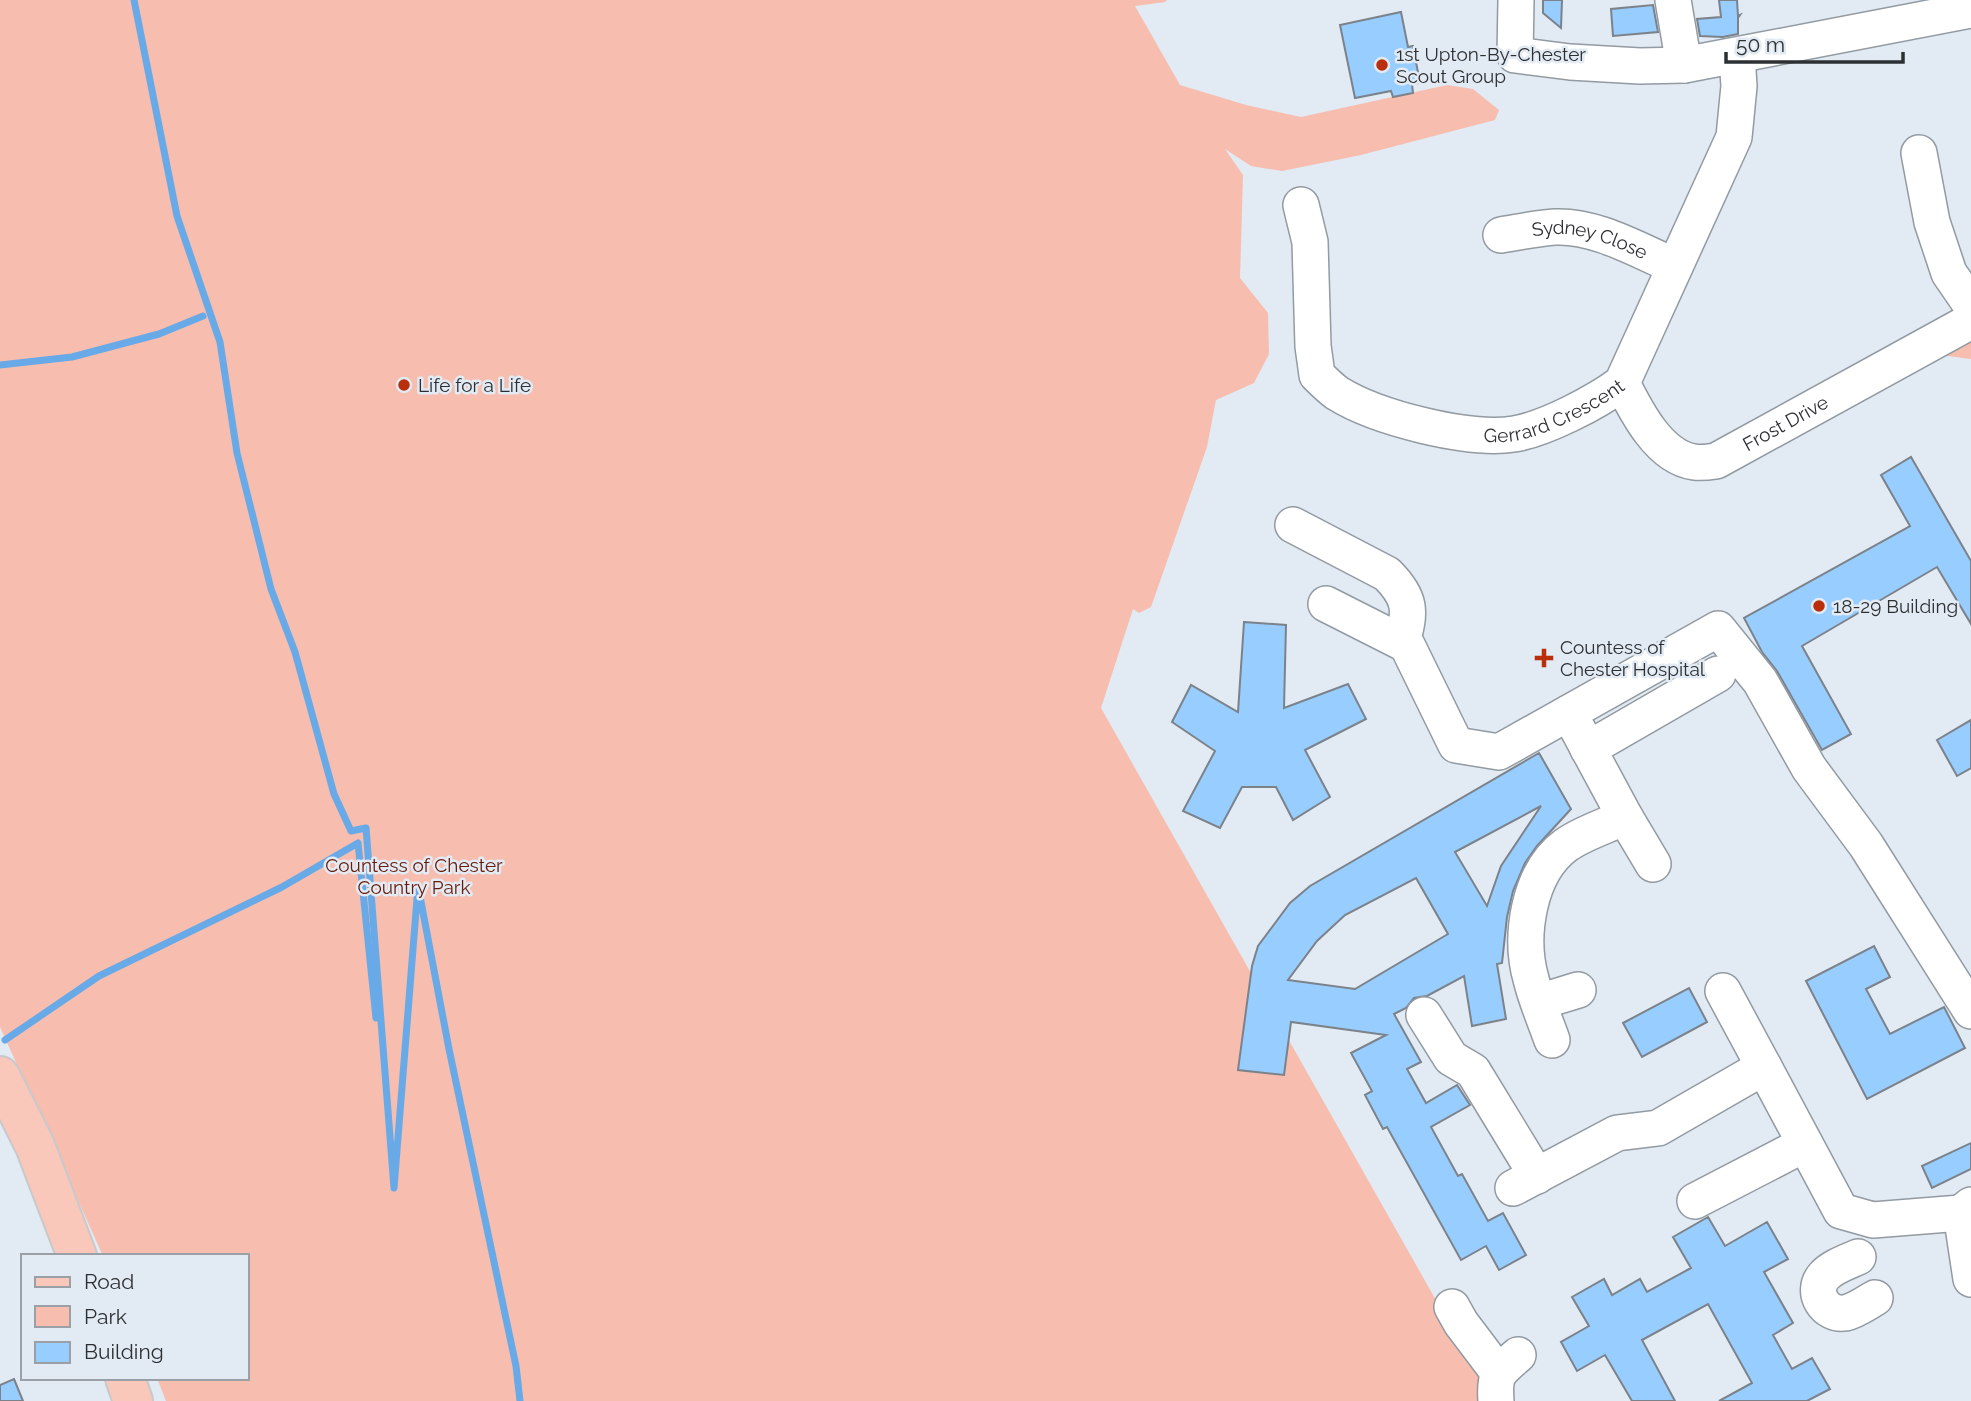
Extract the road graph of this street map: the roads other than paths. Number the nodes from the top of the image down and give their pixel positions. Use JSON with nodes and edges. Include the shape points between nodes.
{"nodes":[{"id":1,"x":1516,"y":0,"type":"edge"},
{"id":2,"x":1673,"y":0,"type":"edge"},
{"id":3,"x":1971,"y":10,"type":"edge"},
{"id":4,"x":1737,"y":56,"type":"junction"},
{"id":5,"x":1684,"y":65,"type":"junction"},
{"id":6,"x":1919,"y":153,"type":"dead end"},
{"id":7,"x":1301,"y":205,"type":"dead end"},
{"id":8,"x":1501,"y":235,"type":"dead end"},
{"id":9,"x":1675,"y":267,"type":"junction"},
{"id":10,"x":1971,"y":305,"type":"edge"},
{"id":11,"x":1971,"y":321,"type":"edge"},
{"id":12,"x":1622,"y":383,"type":"junction"},
{"id":13,"x":1293,"y":524,"type":"dead end"},
{"id":14,"x":1326,"y":604,"type":"dead end"},
{"id":15,"x":1402,"y":642,"type":"junction"},
{"id":16,"x":1718,"y":674,"type":"dead end"},
{"id":17,"x":1569,"y":713,"type":"junction"},
{"id":18,"x":1588,"y":749,"type":"junction"},
{"id":19,"x":1625,"y":817,"type":"junction"},
{"id":20,"x":1653,"y":864,"type":"dead end"},
{"id":21,"x":1578,"y":990,"type":"dead end"},
{"id":22,"x":1723,"y":991,"type":"dead end"},
{"id":23,"x":1539,"y":1003,"type":"junction"},
{"id":24,"x":1971,"y":1011,"type":"edge"},
{"id":25,"x":1424,"y":1015,"type":"dead end"},
{"id":26,"x":1552,"y":1040,"type":"dead end"},
{"id":27,"x":1764,"y":1067,"type":"junction"},
{"id":28,"x":0,"y":1076,"type":"edge"},
{"id":29,"x":1805,"y":1144,"type":"junction"},
{"id":30,"x":1695,"y":1201,"type":"dead end"},
{"id":31,"x":1966,"y":1209,"type":"edge"},
{"id":32,"x":76,"y":1254,"type":"edge"},
{"id":33,"x":1858,"y":1257,"type":"dead end"},
{"id":34,"x":1971,"y":1279,"type":"edge"},
{"id":35,"x":1875,"y":1298,"type":"dead end"},
{"id":36,"x":1452,"y":1307,"type":"dead end"},
{"id":37,"x":1504,"y":1376,"type":"edge"},
{"id":38,"x":126,"y":1380,"type":"edge"},
{"id":39,"x":134,"y":1401,"type":"edge"}],
"edges":[{"from":1,"to":5,"type":"street","via":[[1515,55],[1570,62]]},
{"from":2,"to":5,"type":"street"},
{"from":3,"to":4,"type":"street"},
{"from":4,"to":5,"type":"street"},
{"from":4,"to":9,"type":"street","name":"Gerrard Crescent","via":[[1734,137]]},
{"from":6,"to":10,"type":"street","via":[[1932,222],[1949,273]]},
{"from":7,"to":12,"type":"street","name":"Gerrard Crescent","via":[[1310,242],[1317,375],[1336,392],[1369,409],[1421,424],[1474,434],[1515,434],[1555,420]]},
{"from":8,"to":9,"type":"street","name":"Sydney Close","via":[[1556,227],[1582,230]]},
{"from":9,"to":12,"type":"street","name":"Gerrard Crescent"},
{"from":11,"to":12,"type":"street","name":"Frost Drive","via":[[1716,461],[1693,462],[1672,453],[1640,420]]},
{"from":13,"to":15,"type":"street","via":[[1387,574],[1399,585],[1408,601],[1409,618]]},
{"from":14,"to":15,"type":"street"},
{"from":15,"to":17,"type":"street","via":[[1456,745],[1500,752]]},
{"from":16,"to":18,"type":"street"},
{"from":17,"to":18,"type":"street"},
{"from":17,"to":24,"type":"street","via":[[1718,629],[1760,681],[1810,768],[1866,845]]},
{"from":18,"to":19,"type":"street"},
{"from":19,"to":20,"type":"street"},
{"from":19,"to":23,"type":"street","via":[[1566,845],[1538,880],[1528,918],[1526,954]]},
{"from":21,"to":23,"type":"street"},
{"from":22,"to":27,"type":"street"},
{"from":23,"to":26,"type":"street"},
{"from":25,"to":27,"type":"street","via":[[1451,1058],[1473,1070],[1525,1182],[1617,1133],[1658,1128]]},
{"from":27,"to":29,"type":"street"},
{"from":28,"to":32,"type":"main road","via":[[35,1146]]},
{"from":29,"to":30,"type":"street"},
{"from":29,"to":31,"type":"street","via":[[1841,1211],[1873,1220]]},
{"from":31,"to":34,"type":"street"},
{"from":33,"to":35,"type":"street","via":[[1826,1274],[1819,1287],[1822,1302],[1841,1314]]},
{"from":36,"to":37,"type":"street"},
{"from":38,"to":39,"type":"main road"}]}
